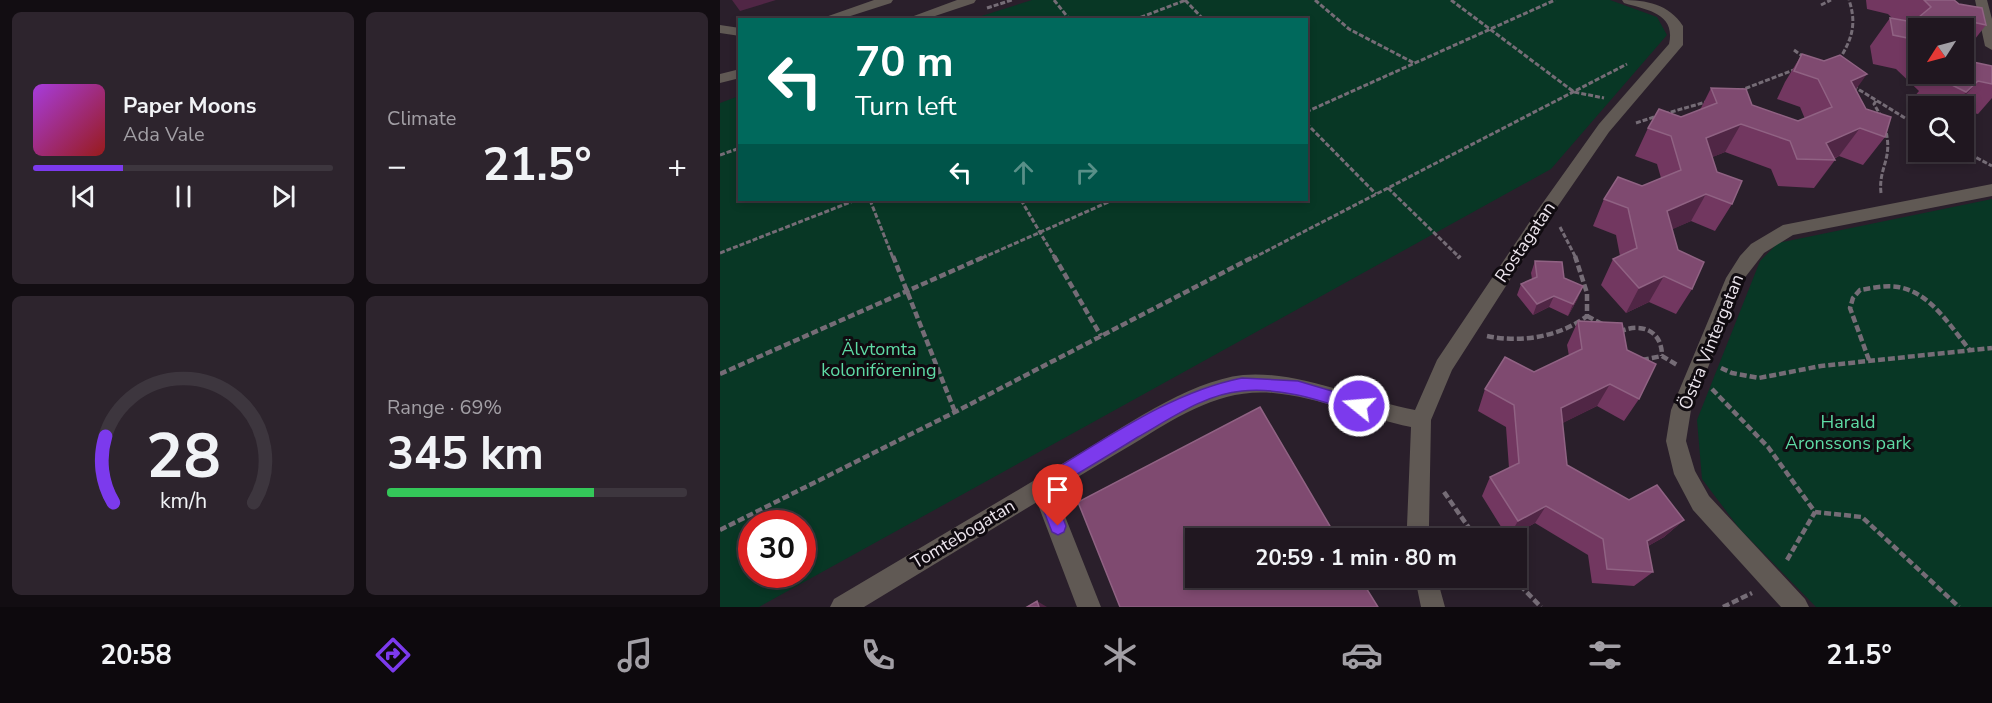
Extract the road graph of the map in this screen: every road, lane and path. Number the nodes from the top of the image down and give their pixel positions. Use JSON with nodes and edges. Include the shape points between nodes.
{"nodes":[{"id":1,"x":887,"y":0,"type":"edge"},
{"id":2,"x":970,"y":0,"type":"edge"},
{"id":3,"x":1054,"y":0,"type":"edge"},
{"id":4,"x":1185,"y":0,"type":"edge"},
{"id":5,"x":1315,"y":0,"type":"edge"},
{"id":6,"x":1451,"y":0,"type":"edge"},
{"id":7,"x":1555,"y":0,"type":"edge"},
{"id":8,"x":1628,"y":0,"type":"edge"},
{"id":9,"x":1831,"y":0,"type":"edge"},
{"id":10,"x":1849,"y":0,"type":"edge"},
{"id":11,"x":1981,"y":0,"type":"edge"},
{"id":12,"x":937,"y":5,"type":"edge"},
{"id":13,"x":1821,"y":5,"type":"dead end"},
{"id":14,"x":829,"y":18,"type":"edge"},
{"id":15,"x":913,"y":18,"type":"edge"},
{"id":16,"x":1068,"y":18,"type":"edge"},
{"id":17,"x":1139,"y":18,"type":"edge"},
{"id":18,"x":1202,"y":18,"type":"edge"},
{"id":19,"x":720,"y":29,"type":"edge"},
{"id":20,"x":1490,"y":29,"type":"junction"},
{"id":21,"x":738,"y":32,"type":"edge"},
{"id":22,"x":1992,"y":46,"type":"edge"},
{"id":23,"x":1794,"y":50,"type":"dead end"},
{"id":24,"x":1813,"y":62,"type":"edge"},
{"id":25,"x":1839,"y":62,"type":"edge"},
{"id":26,"x":1414,"y":63,"type":"junction"},
{"id":27,"x":1627,"y":64,"type":"dead end"},
{"id":28,"x":1802,"y":68,"type":"edge"},
{"id":29,"x":738,"y":74,"type":"edge"},
{"id":30,"x":720,"y":79,"type":"edge"},
{"id":31,"x":1848,"y":81,"type":"edge"},
{"id":32,"x":1574,"y":92,"type":"junction"},
{"id":33,"x":1730,"y":94,"type":"edge"},
{"id":34,"x":1713,"y":100,"type":"edge"},
{"id":35,"x":1876,"y":101,"type":"junction"},
{"id":36,"x":1625,"y":103,"type":"junction"},
{"id":37,"x":1308,"y":111,"type":"edge"},
{"id":38,"x":1611,"y":119,"type":"junction"},
{"id":39,"x":1908,"y":120,"type":"edge"},
{"id":40,"x":1308,"y":125,"type":"edge"},
{"id":41,"x":738,"y":149,"type":"edge"},
{"id":42,"x":720,"y":155,"type":"edge"},
{"id":43,"x":1974,"y":156,"type":"edge"},
{"id":44,"x":1992,"y":166,"type":"edge"},
{"id":45,"x":1388,"y":188,"type":"junction"},
{"id":46,"x":1992,"y":190,"type":"edge"},
{"id":47,"x":1376,"y":194,"type":"junction"},
{"id":48,"x":853,"y":201,"type":"edge"},
{"id":49,"x":870,"y":201,"type":"edge"},
{"id":50,"x":1022,"y":201,"type":"edge"},
{"id":51,"x":1111,"y":201,"type":"edge"},
{"id":52,"x":1893,"y":209,"type":"junction"},
{"id":53,"x":1543,"y":215,"type":"junction"},
{"id":54,"x":1040,"y":232,"type":"junction"},
{"id":55,"x":720,"y":253,"type":"edge"},
{"id":56,"x":1460,"y":258,"type":"dead end"},
{"id":57,"x":907,"y":292,"type":"junction"},
{"id":58,"x":1587,"y":316,"type":"junction"},
{"id":59,"x":1468,"y":327,"type":"junction"},
{"id":60,"x":1619,"y":332,"type":"junction"},
{"id":61,"x":1101,"y":336,"type":"junction"},
{"id":62,"x":1621,"y":339,"type":"edge"},
{"id":63,"x":1992,"y":348,"type":"edge"},
{"id":64,"x":1970,"y":350,"type":"junction"},
{"id":65,"x":1662,"y":356,"type":"junction"},
{"id":66,"x":1637,"y":360,"type":"edge"},
{"id":67,"x":1869,"y":360,"type":"junction"},
{"id":68,"x":1699,"y":368,"type":"junction"},
{"id":69,"x":720,"y":374,"type":"edge"},
{"id":70,"x":955,"y":412,"type":"junction"},
{"id":71,"x":1421,"y":420,"type":"junction"},
{"id":72,"x":1419,"y":477,"type":"junction"},
{"id":73,"x":1042,"y":486,"type":"junction"},
{"id":74,"x":1815,"y":512,"type":"junction"},
{"id":75,"x":1418,"y":528,"type":"edge"},
{"id":76,"x":1469,"y":528,"type":"edge"},
{"id":77,"x":720,"y":530,"type":"edge"},
{"id":78,"x":1774,"y":582,"type":"junction"},
{"id":79,"x":1428,"y":588,"type":"edge"},
{"id":80,"x":1523,"y":588,"type":"edge"},
{"id":81,"x":842,"y":607,"type":"edge"},
{"id":82,"x":1089,"y":607,"type":"edge"},
{"id":83,"x":1433,"y":607,"type":"edge"},
{"id":84,"x":1541,"y":607,"type":"edge"},
{"id":85,"x":1797,"y":607,"type":"edge"},
{"id":86,"x":1959,"y":607,"type":"edge"}],
"edges":[{"from":1,"to":14,"type":"street"},
{"from":2,"to":12,"type":"street"},
{"from":3,"to":16,"type":"path"},
{"from":4,"to":17,"type":"path"},
{"from":4,"to":18,"type":"path"},
{"from":5,"to":26,"type":"path","via":[[1349,29]]},
{"from":6,"to":20,"type":"path"},
{"from":7,"to":20,"type":"path"},
{"from":8,"to":36,"type":"street","name":"Rostagatan","via":[[1671,18],[1680,34],[1676,45]]},
{"from":9,"to":13,"type":"path"},
{"from":10,"to":25,"type":"path","via":[[1853,34]]},
{"from":11,"to":22,"type":"street"},
{"from":12,"to":15,"type":"street"},
{"from":19,"to":21,"type":"street"},
{"from":20,"to":26,"type":"path"},
{"from":20,"to":32,"type":"path"},
{"from":23,"to":24,"type":"path"},
{"from":26,"to":37,"type":"path"},
{"from":27,"to":32,"type":"path"},
{"from":28,"to":33,"type":"path"},
{"from":29,"to":30,"type":"street"},
{"from":31,"to":35,"type":"path"},
{"from":32,"to":36,"type":"path"},
{"from":32,"to":45,"type":"path"},
{"from":34,"to":38,"type":"path","via":[[1626,125]]},
{"from":35,"to":39,"type":"path"},
{"from":35,"to":52,"type":"path","via":[[1890,149],[1880,178],[1880,191]]},
{"from":36,"to":38,"type":"street","name":"Rostagatan"},
{"from":38,"to":53,"type":"street","name":"Rostagatan"},
{"from":40,"to":47,"type":"path"},
{"from":41,"to":42,"type":"path"},
{"from":43,"to":44,"type":"path"},
{"from":45,"to":47,"type":"path"},
{"from":45,"to":56,"type":"path"},
{"from":46,"to":52,"type":"street","name":"Östra Vintergatan"},
{"from":47,"to":61,"type":"path"},
{"from":48,"to":55,"type":"path"},
{"from":49,"to":57,"type":"path"},
{"from":50,"to":54,"type":"path"},
{"from":51,"to":54,"type":"path"},
{"from":52,"to":68,"type":"street","name":"Östra Vintergatan","via":[[1789,229],[1768,239],[1746,258],[1735,278]]},
{"from":53,"to":58,"type":"path","via":[[1563,233],[1586,286]]},
{"from":53,"to":59,"type":"street","name":"Rostagatan"},
{"from":54,"to":57,"type":"path"},
{"from":54,"to":61,"type":"path"},
{"from":57,"to":69,"type":"path"},
{"from":57,"to":70,"type":"path"},
{"from":58,"to":59,"type":"path","via":[[1574,326],[1516,339],[1494,339]]},
{"from":58,"to":60,"type":"path"},
{"from":59,"to":71,"type":"street","name":"Rostagatan","via":[[1444,366]]},
{"from":60,"to":62,"type":"path"},
{"from":60,"to":65,"type":"path","via":[[1632,326],[1646,328],[1658,336]]},
{"from":61,"to":70,"type":"path"},
{"from":63,"to":64,"type":"path"},
{"from":64,"to":67,"type":"path"},
{"from":64,"to":67,"type":"path","via":[[1926,300],[1903,288],[1881,286],[1860,290],[1850,308]]},
{"from":65,"to":66,"type":"path"},
{"from":65,"to":68,"type":"path"},
{"from":67,"to":68,"type":"path","via":[[1759,378]]},
{"from":68,"to":74,"type":"path","via":[[1780,460]]},
{"from":68,"to":78,"type":"street","name":"Östra Vintergatan","via":[[1682,410],[1676,441],[1685,474],[1701,504]]},
{"from":70,"to":77,"type":"path"},
{"from":71,"to":72,"type":"street","name":"Rostagatan"},
{"from":71,"to":73,"type":"street","name":"Tomtebogatan","via":[[1298,388],[1242,384],[1215,390],[1176,407]]},
{"from":72,"to":75,"type":"street","name":"Rostagatan"},
{"from":72,"to":76,"type":"path","via":[[1441,487]]},
{"from":73,"to":81,"type":"street","name":"Tomtebogatan"},
{"from":73,"to":82,"type":"street"},
{"from":74,"to":78,"type":"path"},
{"from":74,"to":86,"type":"path","via":[[1862,518]]},
{"from":78,"to":85,"type":"street","name":"Östra Vintergatan"},
{"from":79,"to":83,"type":"street"},
{"from":80,"to":84,"type":"path"}]}
